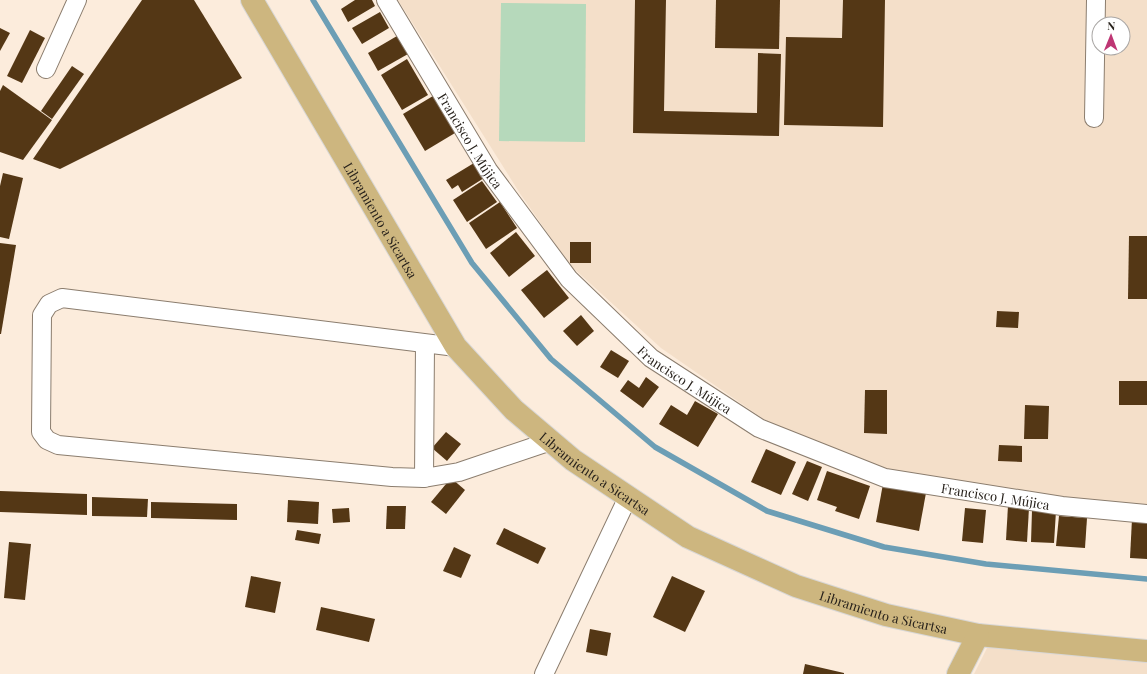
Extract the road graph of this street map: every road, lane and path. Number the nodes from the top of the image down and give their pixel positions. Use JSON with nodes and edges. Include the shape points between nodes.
{"nodes":[{"id":1,"x":77,"y":0,"type":"edge"},
{"id":2,"x":252,"y":0,"type":"edge"},
{"id":3,"x":386,"y":0,"type":"edge"},
{"id":4,"x":1096,"y":0,"type":"edge"},
{"id":5,"x":46,"y":69,"type":"dead end"},
{"id":6,"x":1094,"y":118,"type":"dead end"},
{"id":7,"x":425,"y":344,"type":"junction"},
{"id":8,"x":456,"y":347,"type":"junction"},
{"id":9,"x":551,"y":441,"type":"junction"},
{"id":10,"x":424,"y":478,"type":"junction"},
{"id":11,"x":628,"y":497,"type":"junction"},
{"id":12,"x":1147,"y":514,"type":"edge"},
{"id":13,"x":978,"y":635,"type":"junction"},
{"id":14,"x":1147,"y":651,"type":"edge"},
{"id":15,"x":544,"y":674,"type":"edge"},
{"id":16,"x":958,"y":674,"type":"edge"}],
"edges":[{"from":1,"to":5,"type":"street"},
{"from":2,"to":8,"type":"main road","name":"Libramiento a Sicartsa"},
{"from":3,"to":12,"type":"street","name":"Francisco J. Mújica","via":[[488,170],[569,279],[651,358],[759,428],[885,478],[1062,506]]},
{"from":4,"to":6,"type":"street"},
{"from":7,"to":8,"type":"street"},
{"from":7,"to":10,"type":"street"},
{"from":7,"to":10,"type":"street","via":[[62,298],[49,304],[42,314],[41,432],[47,440],[66,446]]},
{"from":8,"to":9,"type":"main road","name":"Libramiento a Sicartsa","via":[[514,410]]},
{"from":9,"to":10,"type":"street","via":[[459,472]]},
{"from":9,"to":11,"type":"main road","name":"Libramiento a Sicartsa","via":[[573,460]]},
{"from":11,"to":13,"type":"main road","name":"Libramiento a Sicartsa","via":[[688,537],[796,586],[886,615]]},
{"from":11,"to":15,"type":"street"},
{"from":13,"to":14,"type":"main road","name":"Libramiento a Sicartsa"},
{"from":13,"to":16,"type":"main road"}]}
